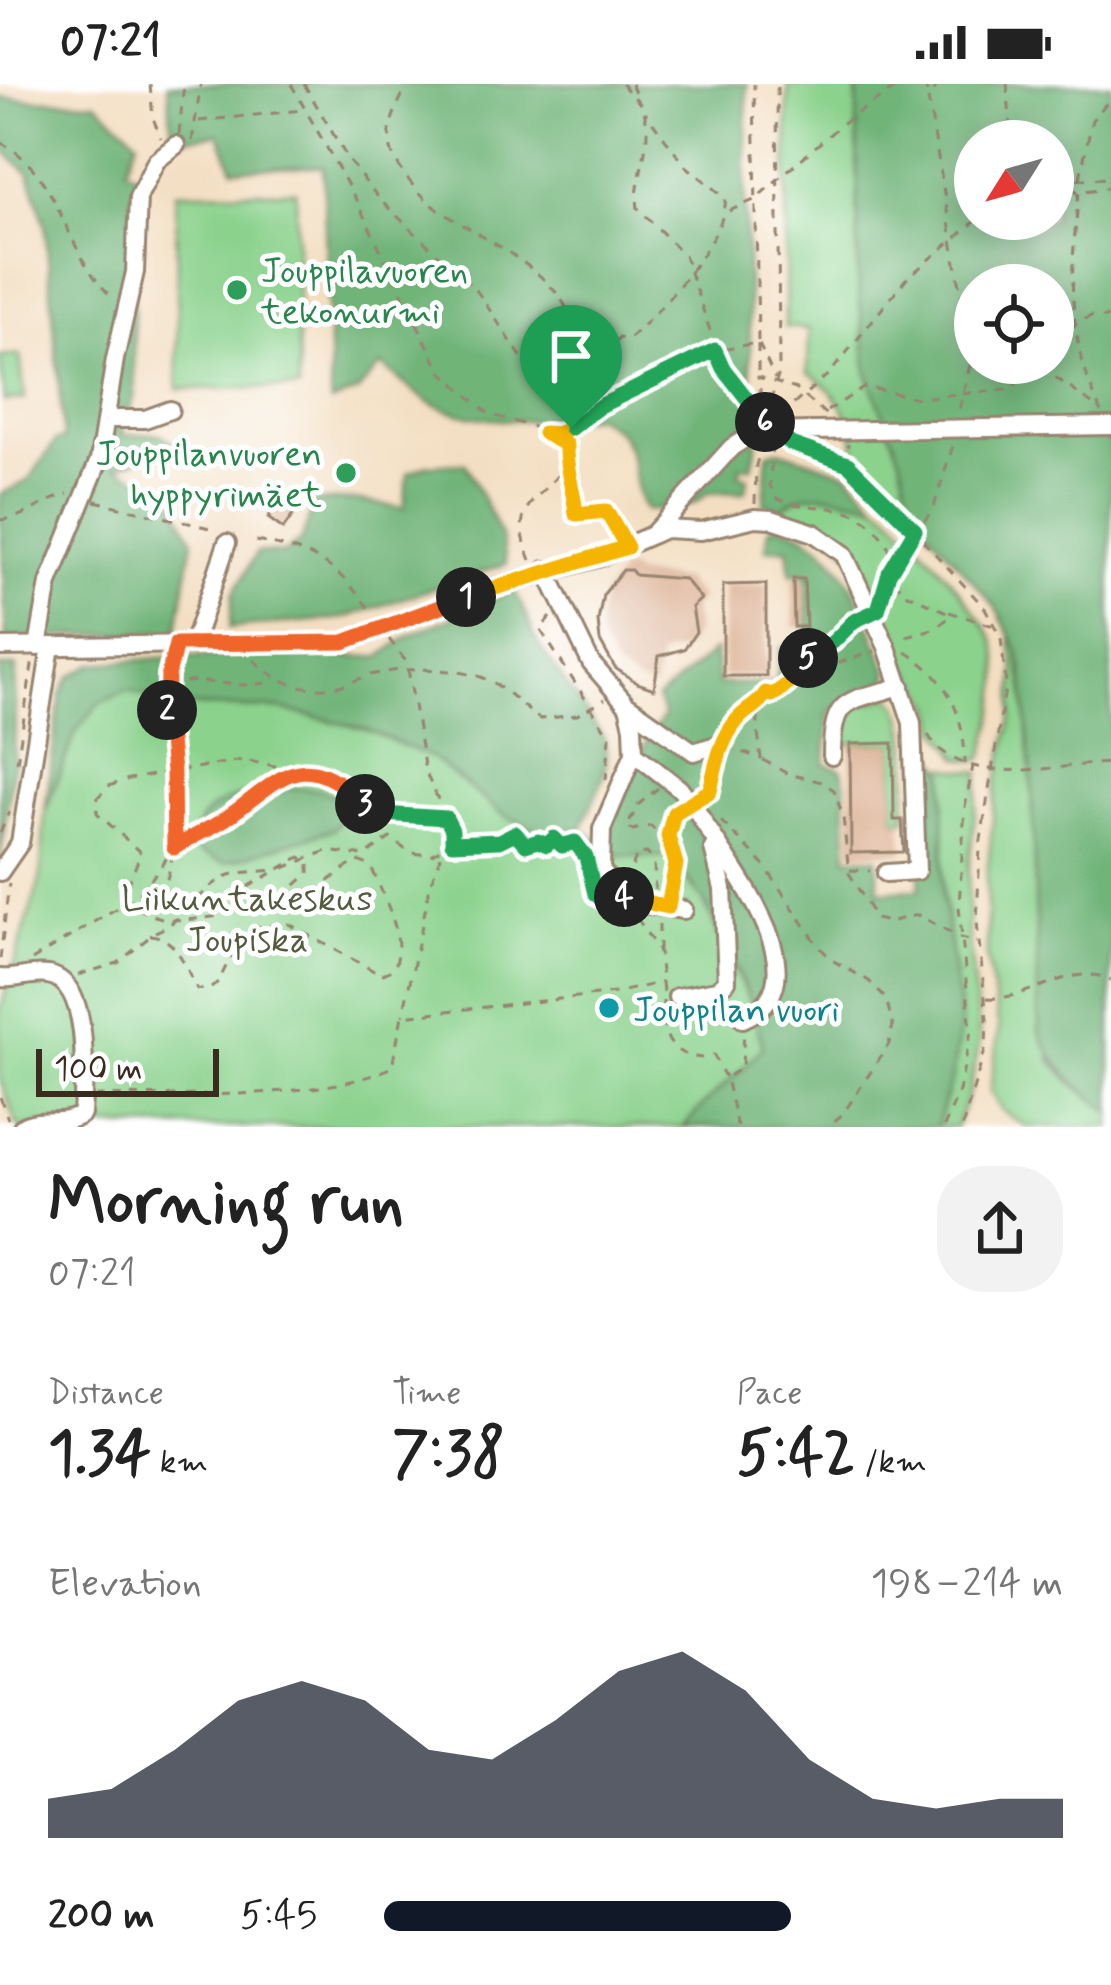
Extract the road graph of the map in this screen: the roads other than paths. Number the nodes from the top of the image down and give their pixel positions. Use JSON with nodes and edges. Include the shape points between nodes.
{"nodes":[{"id":1,"x":171,"y":148,"type":"road end"},
{"id":2,"x":170,"y":410,"type":"dead end"},
{"id":3,"x":108,"y":419,"type":"junction"},
{"id":4,"x":1107,"y":421,"type":"edge"},
{"id":5,"x":653,"y":535,"type":"junction"},
{"id":6,"x":226,"y":543,"type":"dead end"},
{"id":7,"x":540,"y":569,"type":"junction"},
{"id":8,"x":185,"y":644,"type":"junction"},
{"id":9,"x":44,"y":646,"type":"junction"},
{"id":10,"x":0,"y":647,"type":"edge"},
{"id":11,"x":901,"y":686,"type":"junction"},
{"id":12,"x":622,"y":699,"type":"junction"},
{"id":13,"x":717,"y":746,"type":"road end"},
{"id":14,"x":634,"y":754,"type":"junction"},
{"id":15,"x":832,"y":756,"type":"dead end"},
{"id":16,"x":709,"y":835,"type":"junction"},
{"id":17,"x":6,"y":865,"type":"edge"},
{"id":18,"x":886,"y":873,"type":"road end"},
{"id":19,"x":676,"y":908,"type":"road end"},
{"id":20,"x":5,"y":978,"type":"edge"},
{"id":21,"x":677,"y":997,"type":"dead end"},
{"id":22,"x":743,"y":1019,"type":"road end"},
{"id":23,"x":76,"y":1125,"type":"edge"},
{"id":24,"x":22,"y":1127,"type":"edge"}],
"edges":[{"from":1,"to":3,"type":"street","via":[[138,197],[140,232]]},
{"from":2,"to":3,"type":"street"},
{"from":3,"to":9,"type":"street","via":[[49,584]]},
{"from":4,"to":5,"type":"street","via":[[764,428],[732,447]]},
{"from":5,"to":7,"type":"street"},
{"from":5,"to":11,"type":"street","via":[[755,518],[832,542]]},
{"from":6,"to":8,"type":"street"},
{"from":7,"to":8,"type":"street","via":[[377,621],[344,642]]},
{"from":7,"to":12,"type":"street","via":[[591,663]]},
{"from":8,"to":9,"type":"street"},
{"from":9,"to":10,"type":"street"},
{"from":9,"to":17,"type":"street","via":[[32,785],[20,843]]},
{"from":11,"to":15,"type":"street","via":[[839,709]]},
{"from":11,"to":18,"type":"street","via":[[912,723],[917,871]]},
{"from":12,"to":13,"type":"street","via":[[694,752]]},
{"from":12,"to":14,"type":"street"},
{"from":14,"to":16,"type":"street","via":[[699,796]]},
{"from":14,"to":19,"type":"street","via":[[602,829],[602,869],[631,902]]},
{"from":16,"to":21,"type":"street","via":[[723,889],[727,980],[717,990]]},
{"from":16,"to":22,"type":"street","via":[[772,940],[772,996]]},
{"from":20,"to":23,"type":"street","via":[[50,975],[79,1001],[83,1097]]},
{"from":23,"to":24,"type":"street"}]}
